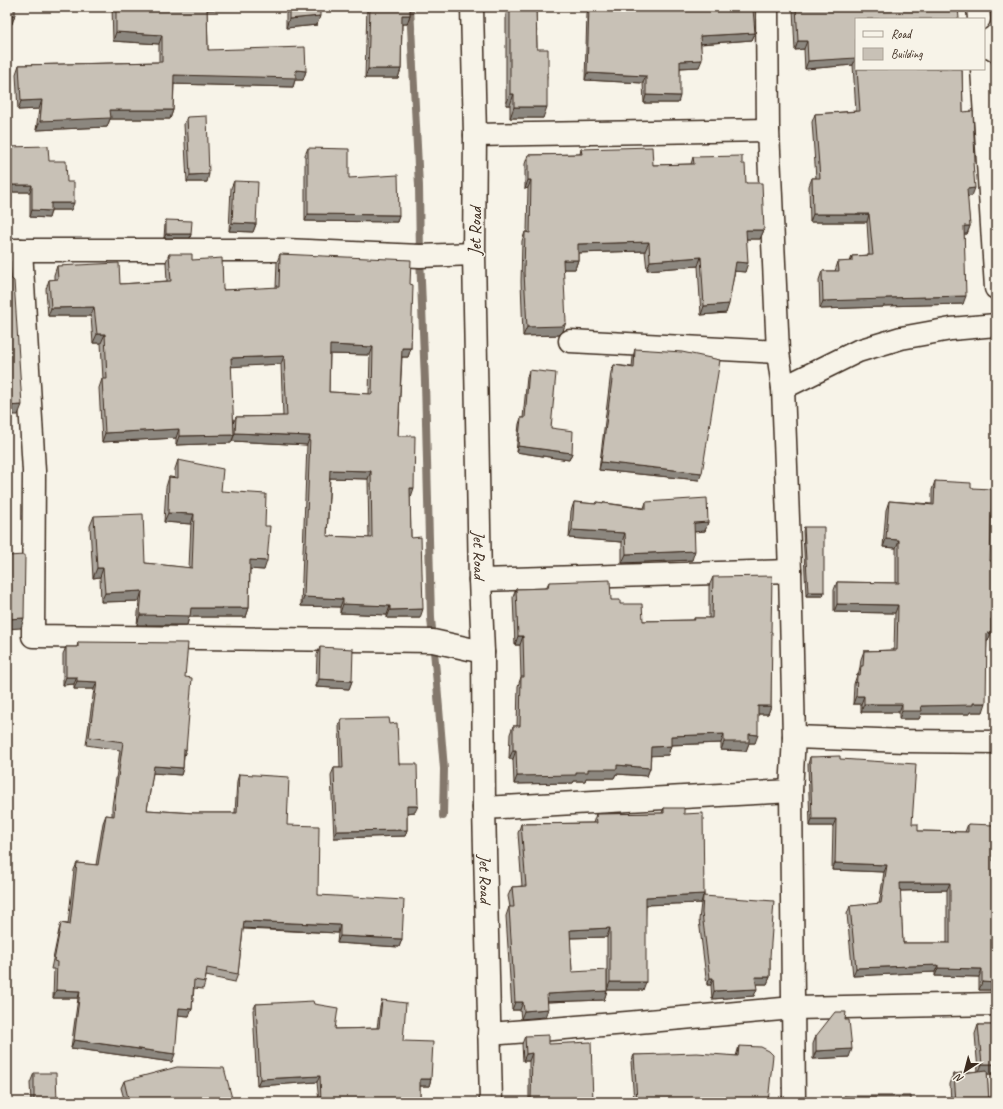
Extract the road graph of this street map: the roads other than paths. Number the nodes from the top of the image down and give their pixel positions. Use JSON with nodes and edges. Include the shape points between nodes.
{"nodes":[{"id":1,"x":472,"y":7,"type":"edge"},
{"id":2,"x":767,"y":7,"type":"edge"},
{"id":3,"x":978,"y":7,"type":"edge"},
{"id":4,"x":979,"y":18,"type":"edge"},
{"id":5,"x":982,"y":70,"type":"edge"},
{"id":6,"x":768,"y":130,"type":"junction"},
{"id":7,"x":475,"y":135,"type":"junction"},
{"id":8,"x":14,"y":250,"type":"edge"},
{"id":9,"x":474,"y":254,"type":"junction"},
{"id":10,"x":996,"y":288,"type":"edge"},
{"id":11,"x":996,"y":325,"type":"edge"},
{"id":12,"x":570,"y":341,"type":"dead end"},
{"id":13,"x":778,"y":352,"type":"junction"},
{"id":14,"x":783,"y":388,"type":"junction"},
{"id":15,"x":790,"y":571,"type":"junction"},
{"id":16,"x":480,"y":580,"type":"junction"},
{"id":17,"x":483,"y":652,"type":"junction"},
{"id":18,"x":794,"y":737,"type":"junction"},
{"id":19,"x":996,"y":742,"type":"edge"},
{"id":20,"x":791,"y":791,"type":"junction"},
{"id":21,"x":484,"y":808,"type":"junction"},
{"id":22,"x":996,"y":1004,"type":"edge"},
{"id":23,"x":793,"y":1008,"type":"junction"},
{"id":24,"x":489,"y":1034,"type":"junction"},
{"id":25,"x":491,"y":1102,"type":"edge"},
{"id":26,"x":794,"y":1102,"type":"edge"}],
"edges":[{"from":1,"to":7,"type":"street","name":"Jet Road"},
{"from":2,"to":6,"type":"street"},
{"from":3,"to":4,"type":"street"},
{"from":5,"to":10,"type":"street"},
{"from":6,"to":7,"type":"street"},
{"from":6,"to":13,"type":"street"},
{"from":7,"to":9,"type":"street","name":"Jet Road"},
{"from":8,"to":9,"type":"street","via":[[285,250],[420,256]]},
{"from":8,"to":17,"type":"street","via":[[34,471],[33,636],[433,641]]},
{"from":9,"to":16,"type":"street","name":"Jet Road"},
{"from":11,"to":14,"type":"street","via":[[951,329],[894,340],[858,351]]},
{"from":12,"to":13,"type":"street"},
{"from":13,"to":14,"type":"street"},
{"from":14,"to":15,"type":"street"},
{"from":15,"to":16,"type":"street"},
{"from":15,"to":18,"type":"street"},
{"from":16,"to":17,"type":"street","name":"Jet Road"},
{"from":17,"to":21,"type":"street","name":"Jet Road"},
{"from":18,"to":19,"type":"street"},
{"from":18,"to":20,"type":"street"},
{"from":20,"to":21,"type":"street"},
{"from":20,"to":23,"type":"street"},
{"from":21,"to":24,"type":"street","name":"Jet Road"},
{"from":22,"to":23,"type":"street"},
{"from":23,"to":24,"type":"street"},
{"from":23,"to":26,"type":"street"},
{"from":24,"to":25,"type":"street","name":"Jet Road"}]}
